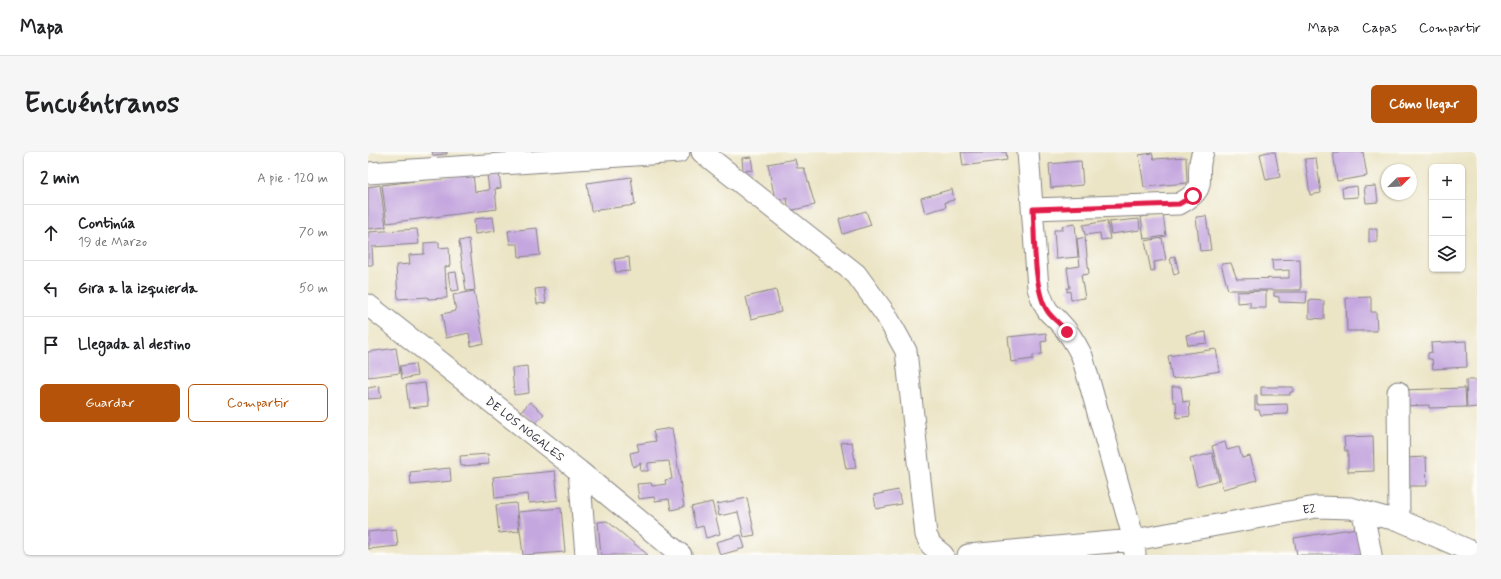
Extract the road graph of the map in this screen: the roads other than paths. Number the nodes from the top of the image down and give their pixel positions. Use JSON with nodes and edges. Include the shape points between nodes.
{"nodes":[{"id":1,"x":673,"y":152,"type":"edge"},
{"id":2,"x":702,"y":152,"type":"edge"},
{"id":3,"x":1028,"y":152,"type":"edge"},
{"id":4,"x":1203,"y":152,"type":"edge"},
{"id":5,"x":368,"y":173,"type":"edge"},
{"id":6,"x":1033,"y":209,"type":"junction"},
{"id":7,"x":368,"y":305,"type":"edge"},
{"id":8,"x":1398,"y":392,"type":"dead end"},
{"id":9,"x":579,"y":471,"type":"junction"},
{"id":10,"x":1363,"y":512,"type":"junction"},
{"id":11,"x":1399,"y":520,"type":"junction"},
{"id":12,"x":1135,"y":548,"type":"edge"},
{"id":13,"x":1477,"y":554,"type":"edge"},
{"id":14,"x":586,"y":555,"type":"edge"},
{"id":15,"x":681,"y":555,"type":"edge"},
{"id":16,"x":943,"y":555,"type":"edge"},
{"id":17,"x":968,"y":555,"type":"edge"},
{"id":18,"x":1371,"y":555,"type":"edge"}],
"edges":[{"from":1,"to":5,"type":"street"},
{"from":2,"to":16,"type":"street","via":[[856,274],[886,315],[906,351],[926,535],[931,545]]},
{"from":3,"to":6,"type":"street"},
{"from":4,"to":6,"type":"street","via":[[1198,167],[1200,182],[1197,191],[1179,204]]},
{"from":6,"to":12,"type":"street","via":[[1038,288],[1048,312],[1075,342],[1082,356]]},
{"from":7,"to":9,"type":"street","name":"DE LOS NOGALES"},
{"from":8,"to":11,"type":"street"},
{"from":9,"to":14,"type":"street"},
{"from":9,"to":15,"type":"street","name":"DE LOS NOGALES"},
{"from":10,"to":11,"type":"street","name":"E2"},
{"from":10,"to":12,"type":"street","name":"E2","via":[[1350,508],[1316,507]]},
{"from":10,"to":18,"type":"street"},
{"from":11,"to":13,"type":"street","name":"E2"},
{"from":12,"to":17,"type":"street","name":"E2"}]}
